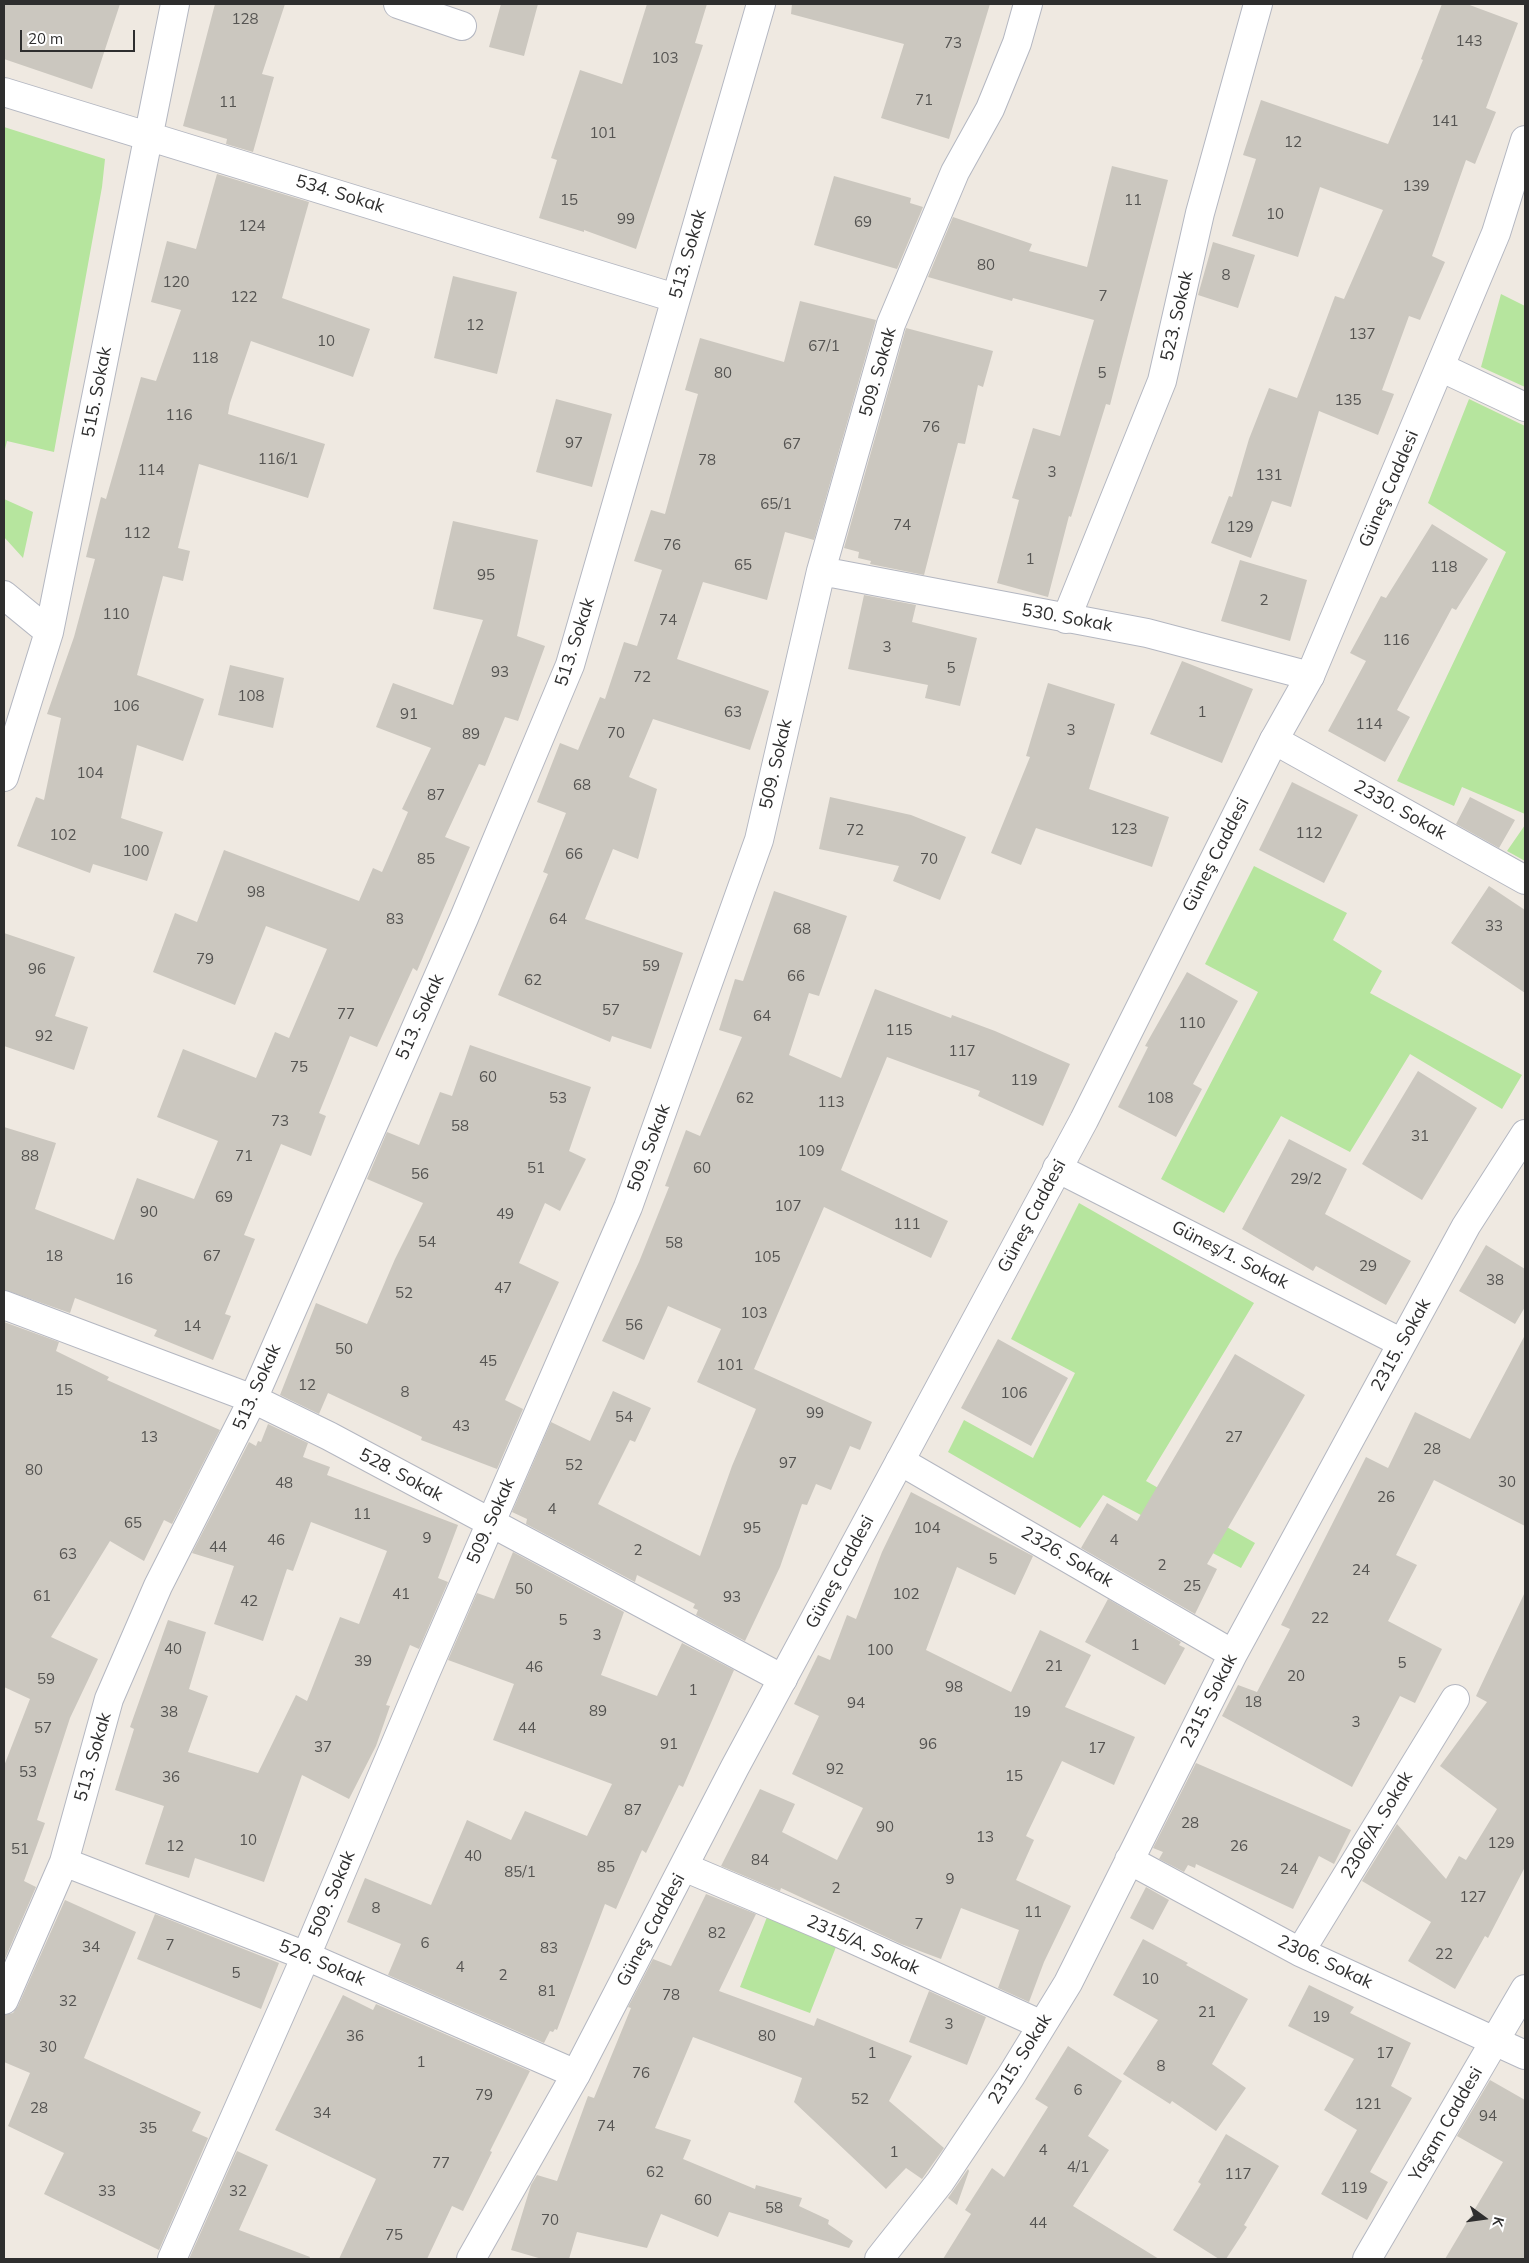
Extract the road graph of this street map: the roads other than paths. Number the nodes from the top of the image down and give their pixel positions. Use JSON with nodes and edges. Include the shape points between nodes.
{"nodes":[{"id":1,"x":175,"y":4,"type":"edge"},
{"id":2,"x":398,"y":4,"type":"edge"},
{"id":3,"x":761,"y":4,"type":"edge"},
{"id":4,"x":1028,"y":4,"type":"edge"},
{"id":5,"x":1258,"y":4,"type":"edge"},
{"id":6,"x":462,"y":26,"type":"dead end"},
{"id":7,"x":4,"y":92,"type":"edge"},
{"id":8,"x":148,"y":135,"type":"junction"},
{"id":9,"x":1525,"y":140,"type":"edge"},
{"id":10,"x":675,"y":298,"type":"junction"},
{"id":11,"x":1440,"y":367,"type":"junction"},
{"id":12,"x":1525,"y":406,"type":"edge"},
{"id":13,"x":821,"y":571,"type":"junction"},
{"id":14,"x":4,"y":595,"type":"edge"},
{"id":15,"x":1066,"y":619,"type":"junction"},
{"id":16,"x":49,"y":632,"type":"junction"},
{"id":17,"x":1310,"y":676,"type":"junction"},
{"id":18,"x":1274,"y":740,"type":"junction"},
{"id":19,"x":4,"y":777,"type":"edge"},
{"id":20,"x":1525,"y":880,"type":"edge"},
{"id":21,"x":1525,"y":1134,"type":"edge"},
{"id":22,"x":1057,"y":1168,"type":"junction"},
{"id":23,"x":4,"y":1305,"type":"edge"},
{"id":24,"x":1402,"y":1342,"type":"junction"},
{"id":25,"x":253,"y":1399,"type":"junction"},
{"id":26,"x":900,"y":1461,"type":"junction"},
{"id":27,"x":490,"y":1522,"type":"junction"},
{"id":28,"x":1233,"y":1654,"type":"junction"},
{"id":29,"x":783,"y":1679,"type":"junction"},
{"id":30,"x":1454,"y":1699,"type":"dead end"},
{"id":31,"x":1128,"y":1860,"type":"junction"},
{"id":32,"x":64,"y":1862,"type":"junction"},
{"id":33,"x":684,"y":1867,"type":"junction"},
{"id":34,"x":1300,"y":1952,"type":"junction"},
{"id":35,"x":306,"y":1956,"type":"junction"},
{"id":36,"x":1525,"y":1990,"type":"edge"},
{"id":37,"x":4,"y":2000,"type":"edge"},
{"id":38,"x":1042,"y":2024,"type":"junction"},
{"id":39,"x":1495,"y":2040,"type":"junction"},
{"id":40,"x":1525,"y":2055,"type":"edge"},
{"id":41,"x":576,"y":2074,"type":"junction"},
{"id":42,"x":172,"y":2259,"type":"edge"},
{"id":43,"x":471,"y":2259,"type":"edge"},
{"id":44,"x":879,"y":2259,"type":"edge"},
{"id":45,"x":1367,"y":2259,"type":"edge"}],
"edges":[{"from":1,"to":8,"type":"street","name":"515. Sokak"},
{"from":2,"to":6,"type":"street"},
{"from":3,"to":10,"type":"street","name":"513. Sokak"},
{"from":4,"to":13,"type":"street","name":"509. Sokak","via":[[1017,43],[990,109],[955,172],[891,324]]},
{"from":5,"to":15,"type":"street","name":"523. Sokak","via":[[1200,213],[1162,381]]},
{"from":7,"to":8,"type":"street","name":"534. Sokak"},
{"from":8,"to":10,"type":"street","name":"534. Sokak"},
{"from":8,"to":16,"type":"street","name":"515. Sokak"},
{"from":9,"to":11,"type":"street","name":"Güneş Caddesi","via":[[1496,233]]},
{"from":10,"to":25,"type":"street","name":"513. Sokak","via":[[570,665],[464,918]]},
{"from":11,"to":12,"type":"street"},
{"from":11,"to":17,"type":"street","name":"Güneş Caddesi"},
{"from":13,"to":15,"type":"street","name":"530. Sokak"},
{"from":13,"to":27,"type":"street","name":"509. Sokak","via":[[759,840],[628,1207]]},
{"from":14,"to":16,"type":"street"},
{"from":15,"to":17,"type":"street","name":"530. Sokak","via":[[1147,633]]},
{"from":16,"to":19,"type":"street","name":"515. Sokak"},
{"from":17,"to":18,"type":"street","name":"Güneş Caddesi"},
{"from":18,"to":20,"type":"street","name":"2330. Sokak"},
{"from":18,"to":22,"type":"street","name":"Güneş Caddesi"},
{"from":21,"to":24,"type":"street","name":"2315. Sokak","via":[[1466,1226]]},
{"from":22,"to":24,"type":"street","name":"Güneş/1. Sokak"},
{"from":22,"to":26,"type":"street","name":"Güneş Caddesi"},
{"from":23,"to":25,"type":"street","name":"528. Sokak"},
{"from":24,"to":28,"type":"street","name":"2315. Sokak"},
{"from":25,"to":27,"type":"street","name":"528. Sokak"},
{"from":25,"to":32,"type":"street","name":"513. Sokak","via":[[158,1586],[109,1699]]},
{"from":26,"to":28,"type":"street","name":"2326. Sokak"},
{"from":26,"to":29,"type":"street","name":"Güneş Caddesi"},
{"from":27,"to":29,"type":"street","name":"528. Sokak"},
{"from":27,"to":35,"type":"street","name":"509. Sokak"},
{"from":28,"to":31,"type":"street","name":"2315. Sokak"},
{"from":29,"to":33,"type":"street","name":"Güneş Caddesi"},
{"from":30,"to":34,"type":"street","name":"2306/A. Sokak"},
{"from":31,"to":34,"type":"street","name":"2306. Sokak"},
{"from":31,"to":38,"type":"street","name":"2315. Sokak","via":[[1068,1983]]},
{"from":32,"to":35,"type":"street","name":"526. Sokak"},
{"from":32,"to":37,"type":"street","name":"513. Sokak"},
{"from":33,"to":38,"type":"street","name":"2315/A. Sokak"},
{"from":33,"to":41,"type":"street","name":"Güneş Caddesi"},
{"from":34,"to":39,"type":"street","name":"2306. Sokak"},
{"from":35,"to":41,"type":"street","name":"526. Sokak"},
{"from":35,"to":42,"type":"street","name":"509. Sokak"},
{"from":36,"to":39,"type":"street","name":"Yaşam Caddesi"},
{"from":38,"to":44,"type":"street","name":"2315. Sokak","via":[[940,2182]]},
{"from":39,"to":40,"type":"street","name":"2306. Sokak"},
{"from":39,"to":45,"type":"street","name":"Yaşam Caddesi"},
{"from":41,"to":43,"type":"street","name":"Güneş Caddesi"}]}
